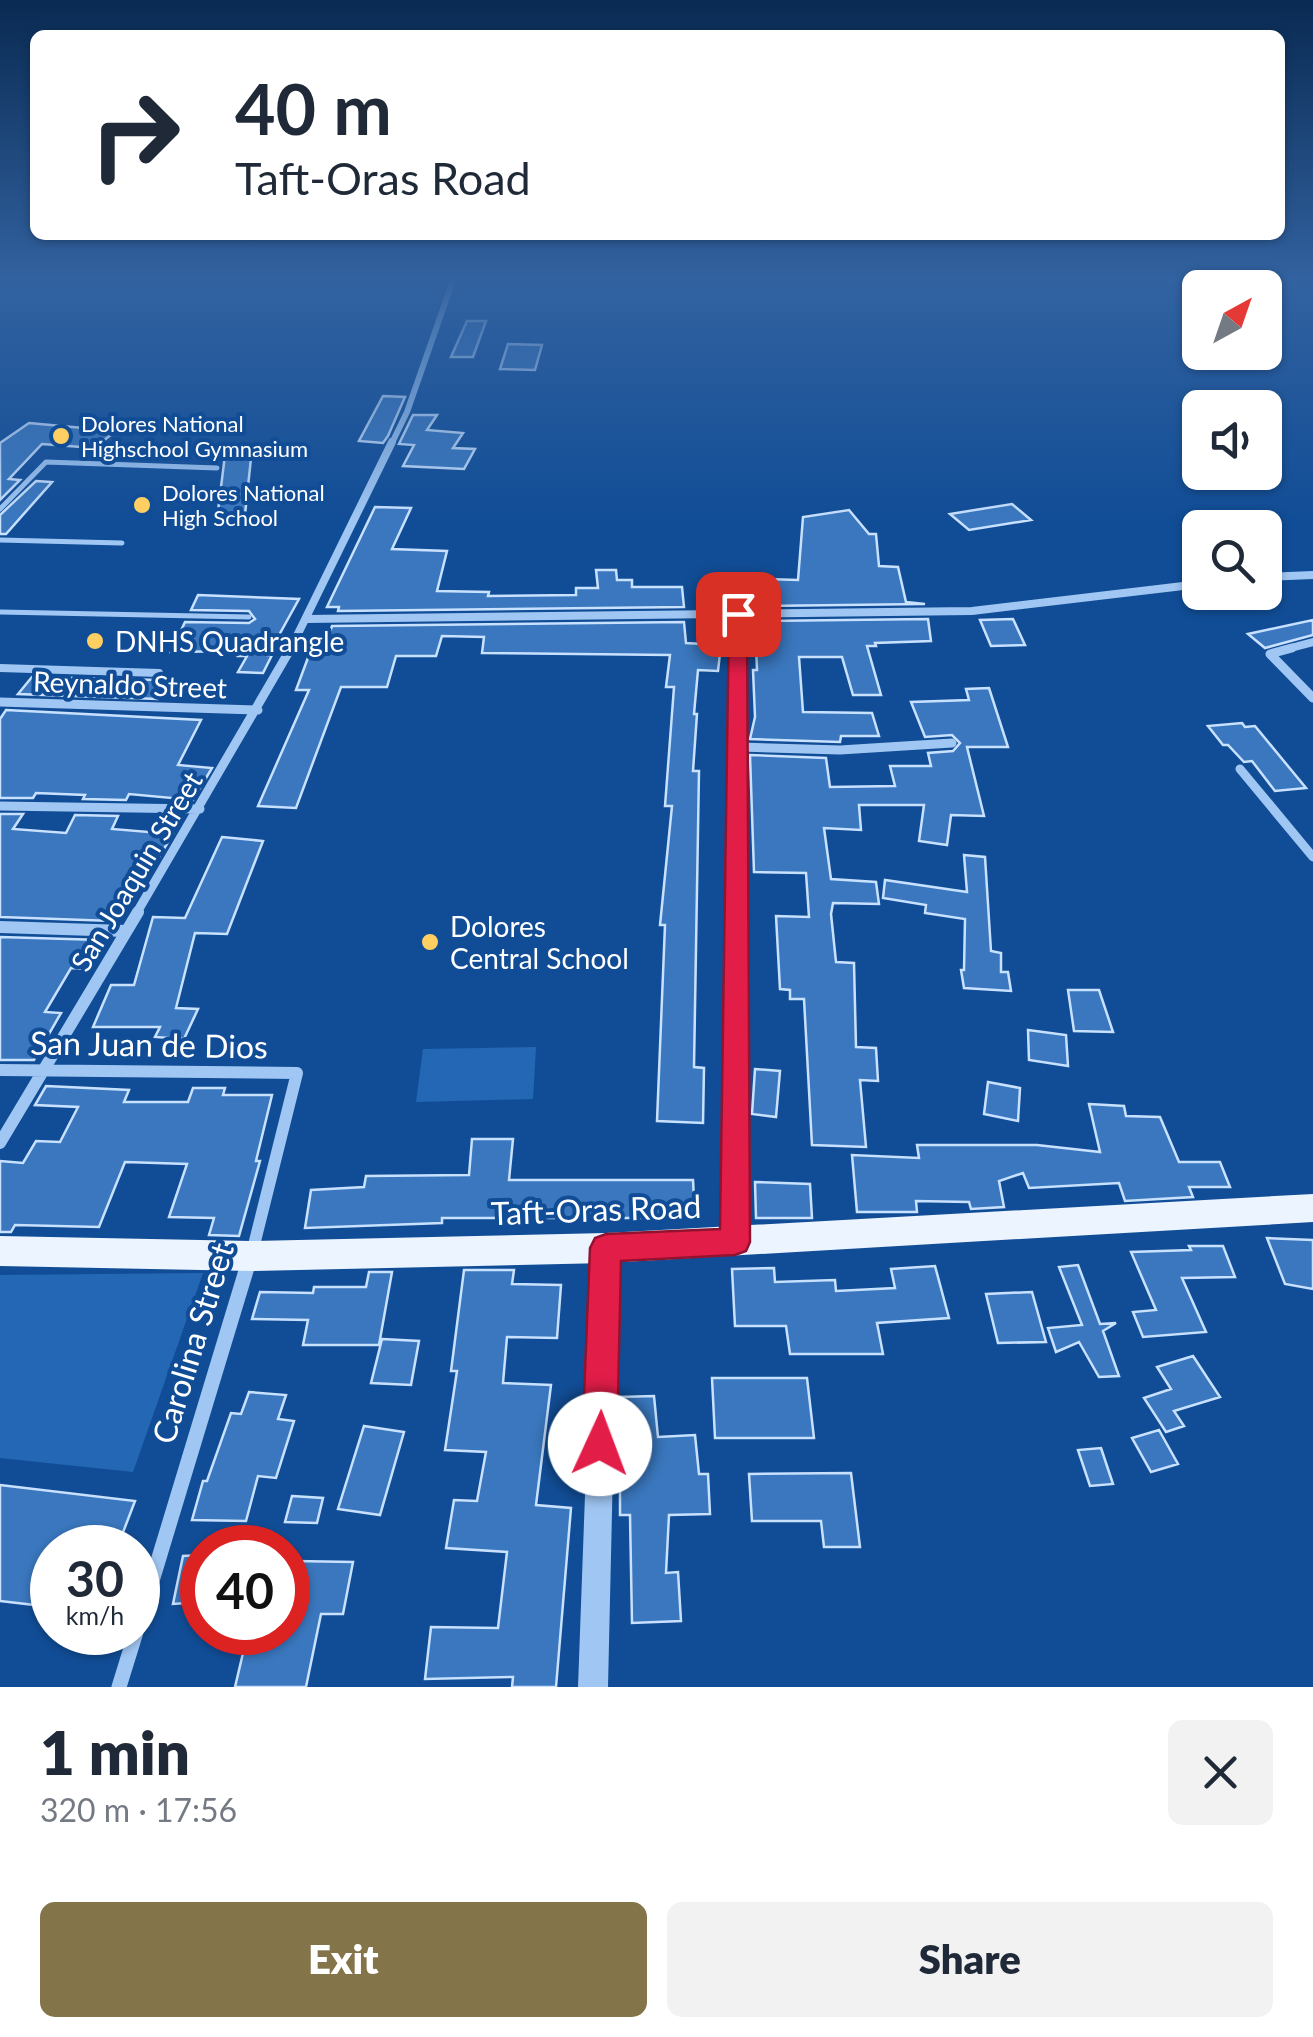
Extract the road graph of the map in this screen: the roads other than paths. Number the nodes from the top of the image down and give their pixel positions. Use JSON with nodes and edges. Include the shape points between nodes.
{"nodes":[{"id":1,"x":425,"y":362,"type":"edge"},
{"id":2,"x":217,"y":468,"type":"dead end"},
{"id":3,"x":0,"y":508,"type":"edge"},
{"id":4,"x":0,"y":540,"type":"edge"},
{"id":5,"x":122,"y":543,"type":"dead end"},
{"id":6,"x":1313,"y":575,"type":"edge"},
{"id":7,"x":1282,"y":576,"type":"edge"},
{"id":8,"x":1182,"y":586,"type":"edge"},
{"id":9,"x":0,"y":612,"type":"edge"},
{"id":10,"x":738,"y":614,"type":"junction"},
{"id":11,"x":249,"y":617,"type":"dead end"},
{"id":12,"x":306,"y":619,"type":"junction"},
{"id":13,"x":1313,"y":642,"type":"edge"},
{"id":14,"x":0,"y":668,"type":"edge"},
{"id":15,"x":158,"y":673,"type":"dead end"},
{"id":16,"x":1313,"y":698,"type":"edge"},
{"id":17,"x":1,"y":704,"type":"edge"},
{"id":18,"x":258,"y":710,"type":"junction"},
{"id":19,"x":952,"y":742,"type":"dead end"},
{"id":20,"x":740,"y":747,"type":"junction"},
{"id":21,"x":1240,"y":769,"type":"dead end"},
{"id":22,"x":0,"y":806,"type":"edge"},
{"id":23,"x":200,"y":808,"type":"junction"},
{"id":24,"x":1313,"y":857,"type":"edge"},
{"id":25,"x":0,"y":927,"type":"edge"},
{"id":26,"x":126,"y":931,"type":"junction"},
{"id":27,"x":0,"y":1070,"type":"edge"},
{"id":28,"x":45,"y":1070,"type":"junction"},
{"id":29,"x":296,"y":1073,"type":"joint"},
{"id":30,"x":0,"y":1143,"type":"edge"},
{"id":31,"x":1313,"y":1208,"type":"edge"},
{"id":32,"x":735,"y":1242,"type":"junction"},
{"id":33,"x":606,"y":1248,"type":"junction"},
{"id":34,"x":0,"y":1251,"type":"edge"},
{"id":35,"x":251,"y":1256,"type":"junction"},
{"id":36,"x":160,"y":1555,"type":"edge"},
{"id":37,"x":129,"y":1655,"type":"edge"},
{"id":38,"x":119,"y":1687,"type":"edge"},
{"id":39,"x":593,"y":1687,"type":"edge"}],
"edges":[{"from":1,"to":12,"type":"street","name":"San Joaquin Street","via":[[407,412]]},
{"from":2,"to":3,"type":"lane","via":[[46,462]]},
{"from":4,"to":5,"type":"lane"},
{"from":6,"to":7,"type":"street"},
{"from":8,"to":10,"type":"street","via":[[972,611]]},
{"from":9,"to":11,"type":"lane"},
{"from":10,"to":12,"type":"street"},
{"from":10,"to":20,"type":"street"},
{"from":12,"to":18,"type":"street","name":"San Joaquin Street"},
{"from":13,"to":16,"type":"street","via":[[1270,654]]},
{"from":14,"to":15,"type":"lane"},
{"from":17,"to":18,"type":"street","name":"Reynaldo Street"},
{"from":18,"to":23,"type":"street","name":"San Joaquin Street"},
{"from":19,"to":20,"type":"street","via":[[840,750]]},
{"from":20,"to":32,"type":"street"},
{"from":21,"to":24,"type":"street"},
{"from":22,"to":23,"type":"street"},
{"from":23,"to":26,"type":"street","name":"San Joaquin Street"},
{"from":25,"to":26,"type":"street"},
{"from":26,"to":28,"type":"street","name":"San Joaquin Street"},
{"from":27,"to":28,"type":"street","name":"San Juan de Dios"},
{"from":28,"to":29,"type":"street","name":"San Juan de Dios"},
{"from":28,"to":30,"type":"street","name":"San Joaquin Street"},
{"from":29,"to":35,"type":"street","name":"Carolina Street"},
{"from":31,"to":32,"type":"main road","name":"Taft-Oras Road"},
{"from":32,"to":33,"type":"main road","name":"Taft-Oras Road"},
{"from":33,"to":35,"type":"main road","name":"Taft-Oras Road"},
{"from":33,"to":39,"type":"street"},
{"from":34,"to":35,"type":"main road","name":"Taft-Oras Road"},
{"from":35,"to":36,"type":"street","name":"Carolina Street"},
{"from":37,"to":38,"type":"street","name":"Carolina Street"}]}
